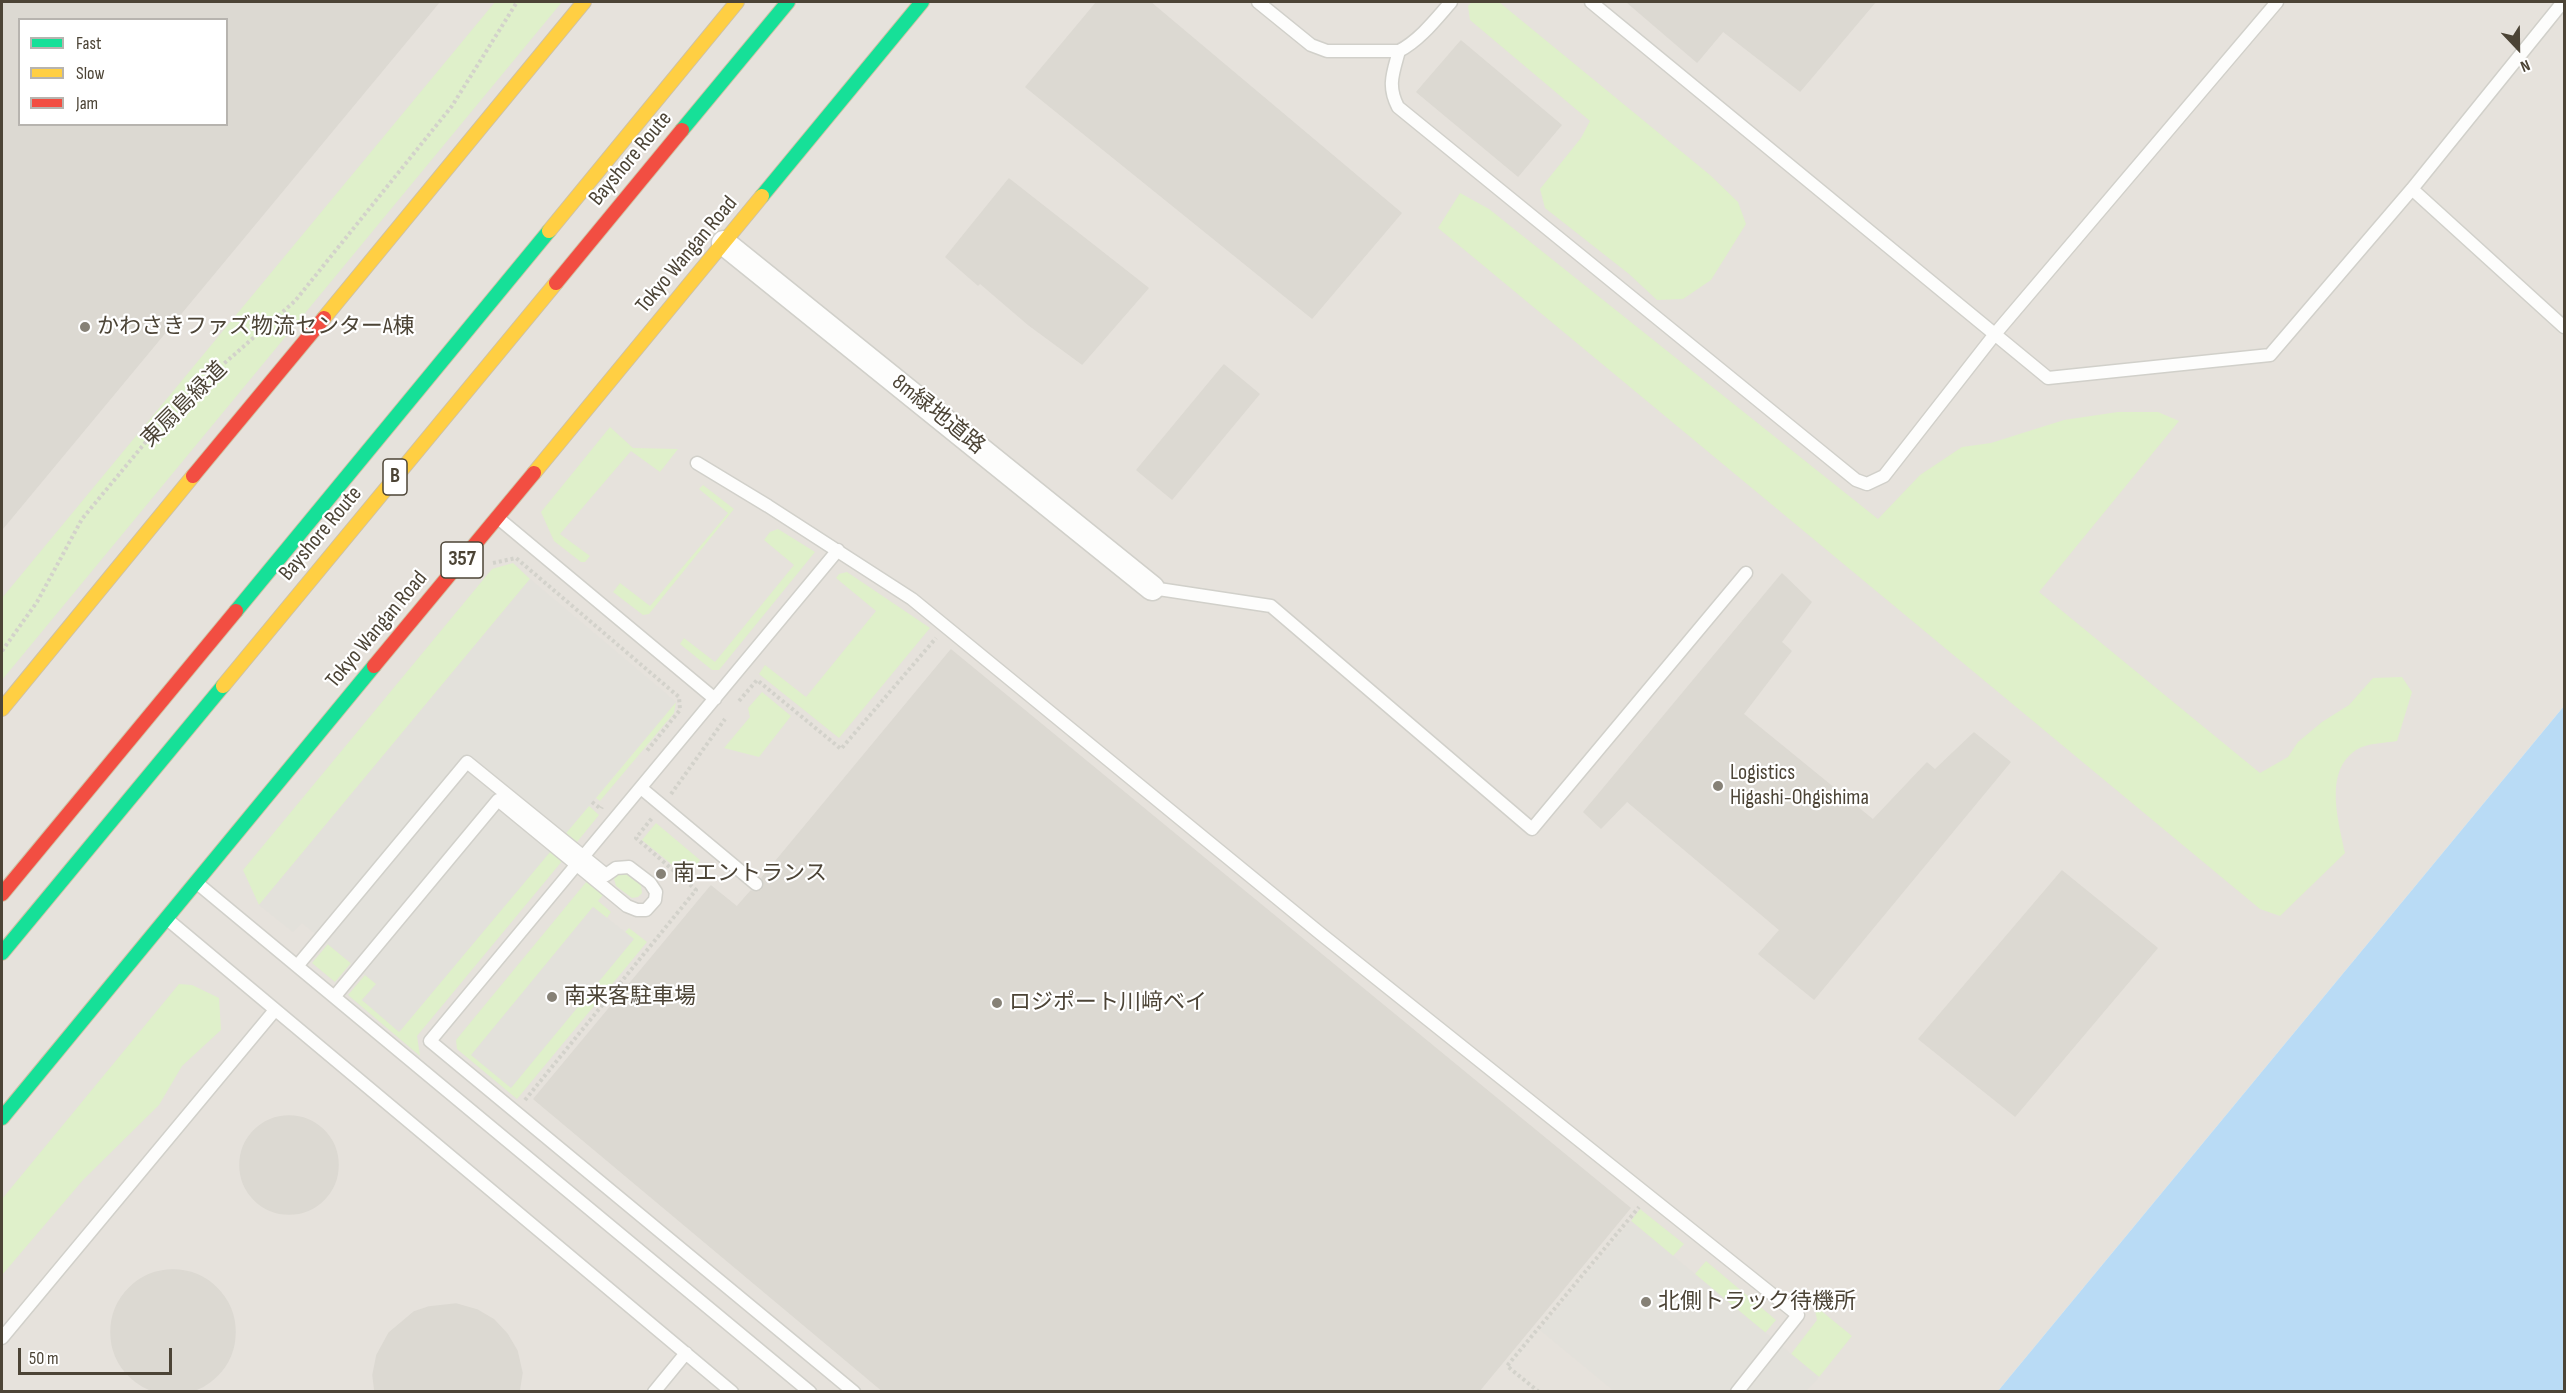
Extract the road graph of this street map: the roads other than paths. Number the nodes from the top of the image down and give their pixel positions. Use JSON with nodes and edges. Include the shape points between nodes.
{"nodes":[{"id":1,"x":584,"y":2,"type":"edge"},
{"id":2,"x":736,"y":2,"type":"edge"},
{"id":3,"x":788,"y":2,"type":"edge"},
{"id":4,"x":922,"y":2,"type":"edge"},
{"id":5,"x":1258,"y":2,"type":"edge"},
{"id":6,"x":1451,"y":2,"type":"edge"},
{"id":7,"x":1591,"y":2,"type":"edge"},
{"id":8,"x":2277,"y":2,"type":"edge"},
{"id":9,"x":2563,"y":2,"type":"edge"},
{"id":10,"x":1399,"y":51,"type":"junction"},
{"id":11,"x":2412,"y":189,"type":"junction"},
{"id":12,"x":724,"y":243,"type":"junction"},
{"id":13,"x":2565,"y":327,"type":"edge"},
{"id":14,"x":1995,"y":334,"type":"junction"},
{"id":15,"x":697,"y":463,"type":"dead end"},
{"id":16,"x":497,"y":517,"type":"junction"},
{"id":17,"x":838,"y":550,"type":"junction"},
{"id":18,"x":1746,"y":573,"type":"dead end"},
{"id":19,"x":1152,"y":588,"type":"joint"},
{"id":20,"x":715,"y":699,"type":"junction"},
{"id":21,"x":2,"y":709,"type":"edge"},
{"id":22,"x":641,"y":788,"type":"junction"},
{"id":23,"x":580,"y":861,"type":"junction"},
{"id":24,"x":196,"y":882,"type":"junction"},
{"id":25,"x":756,"y":884,"type":"dead end"},
{"id":26,"x":2,"y":894,"type":"edge"},
{"id":27,"x":166,"y":918,"type":"junction"},
{"id":28,"x":2,"y":954,"type":"edge"},
{"id":29,"x":298,"y":965,"type":"junction"},
{"id":30,"x":335,"y":996,"type":"junction"},
{"id":31,"x":274,"y":1010,"type":"junction"},
{"id":32,"x":2,"y":1118,"type":"edge"},
{"id":33,"x":2,"y":1338,"type":"edge"},
{"id":34,"x":686,"y":1353,"type":"junction"},
{"id":35,"x":654,"y":1392,"type":"edge"},
{"id":36,"x":732,"y":1392,"type":"edge"},
{"id":37,"x":810,"y":1392,"type":"edge"},
{"id":38,"x":854,"y":1392,"type":"edge"},
{"id":39,"x":1737,"y":1392,"type":"edge"}],
"edges":[{"from":1,"to":21,"type":"highway"},
{"from":2,"to":26,"type":"highway","name":"Bayshore Route","number":"B"},
{"from":3,"to":28,"type":"highway","name":"Bayshore Route","number":"B"},
{"from":4,"to":12,"type":"highway","name":"Tokyo Wangan Road","number":"357"},
{"from":5,"to":10,"type":"lane","via":[[1311,45],[1327,51]]},
{"from":6,"to":10,"type":"lane","via":[[1426,30]]},
{"from":7,"to":14,"type":"lane"},
{"from":8,"to":14,"type":"lane"},
{"from":9,"to":11,"type":"lane"},
{"from":10,"to":14,"type":"lane","via":[[1390,82],[1398,107],[1856,480],[1868,484],[1884,476]]},
{"from":11,"to":13,"type":"lane"},
{"from":11,"to":14,"type":"lane","via":[[2270,355],[2048,378]]},
{"from":12,"to":16,"type":"highway","name":"Tokyo Wangan Road","number":"357"},
{"from":12,"to":19,"type":"street","name":"8m緑地道路"},
{"from":15,"to":17,"type":"lane"},
{"from":16,"to":20,"type":"lane"},
{"from":16,"to":24,"type":"highway","name":"Tokyo Wangan Road","number":"357"},
{"from":17,"to":20,"type":"lane"},
{"from":17,"to":39,"type":"lane","via":[[912,599],[1413,1009],[1798,1315]]},
{"from":18,"to":19,"type":"lane","via":[[1532,829],[1271,606]]},
{"from":20,"to":22,"type":"lane"},
{"from":22,"to":23,"type":"lane"},
{"from":22,"to":25,"type":"lane"},
{"from":23,"to":23,"type":"lane","via":[[606,875],[616,868],[629,867],[650,883],[656,892],[654,900],[646,910],[627,906]]},
{"from":23,"to":29,"type":"lane","via":[[467,762]]},
{"from":23,"to":30,"type":"lane","via":[[498,800]]},
{"from":23,"to":38,"type":"lane","via":[[430,1041]]},
{"from":24,"to":27,"type":"highway","name":"Tokyo Wangan Road","number":"357"},
{"from":24,"to":29,"type":"lane"},
{"from":27,"to":31,"type":"lane"},
{"from":27,"to":32,"type":"highway","name":"Tokyo Wangan Road","number":"357"},
{"from":29,"to":30,"type":"lane"},
{"from":30,"to":37,"type":"lane"},
{"from":31,"to":33,"type":"lane"},
{"from":31,"to":34,"type":"lane"},
{"from":34,"to":35,"type":"lane"},
{"from":34,"to":36,"type":"lane"}]}
